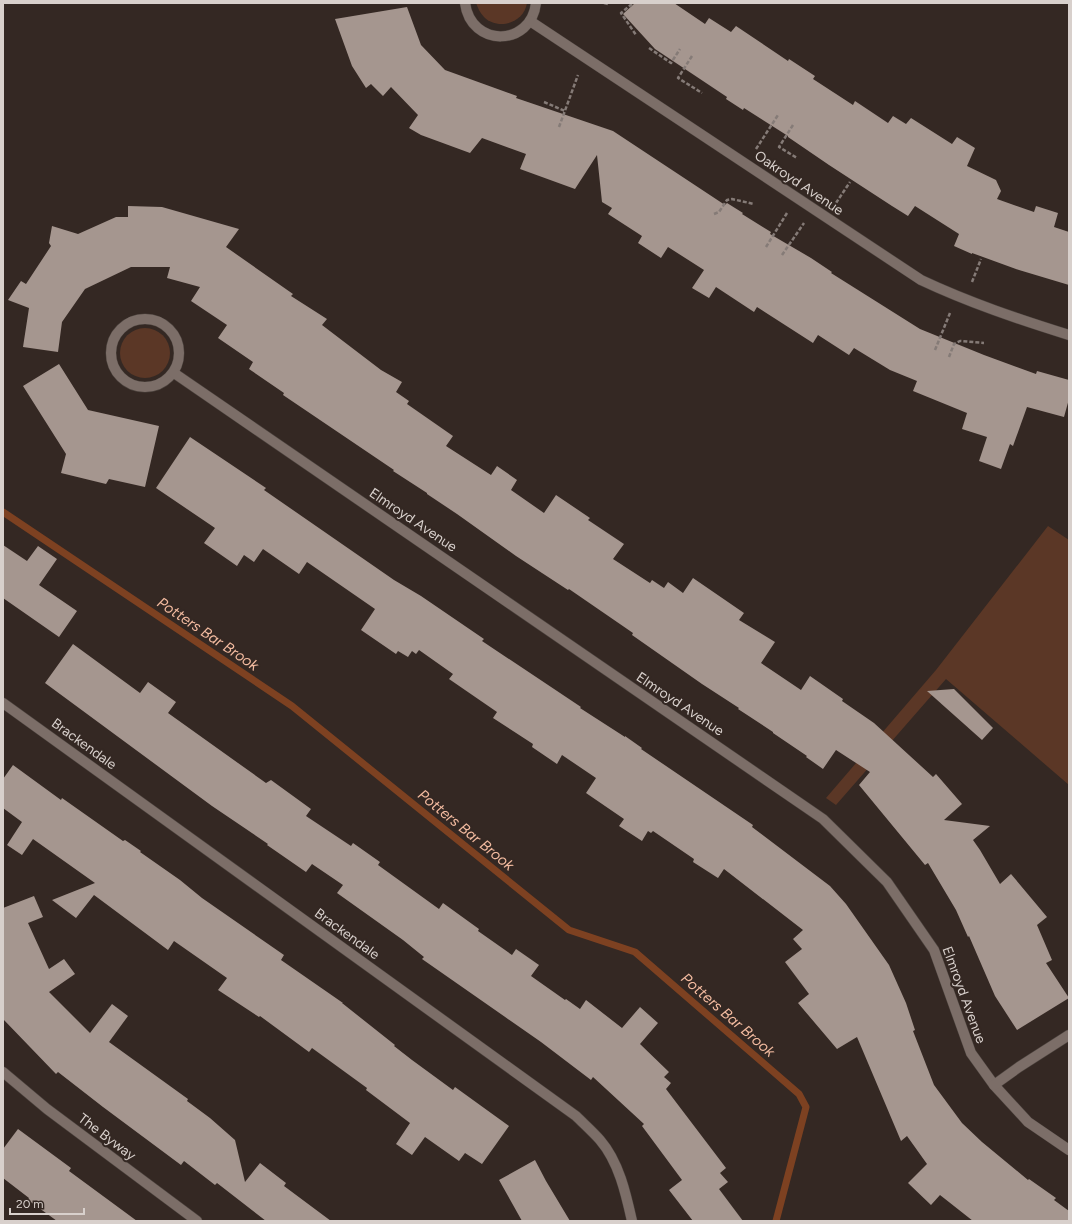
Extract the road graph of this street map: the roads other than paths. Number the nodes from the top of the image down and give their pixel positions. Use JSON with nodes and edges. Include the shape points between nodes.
{"nodes":[{"id":1,"x":465,"y":3,"type":"edge"},
{"id":2,"x":536,"y":3,"type":"edge"},
{"id":3,"x":530,"y":21,"type":"junction"},
{"id":4,"x":1069,"y":335,"type":"edge"},
{"id":5,"x":174,"y":373,"type":"junction"},
{"id":6,"x":3,"y":703,"type":"edge"},
{"id":7,"x":1069,"y":1035,"type":"edge"},
{"id":8,"x":3,"y":1072,"type":"edge"},
{"id":9,"x":994,"y":1085,"type":"junction"},
{"id":10,"x":1069,"y":1150,"type":"edge"},
{"id":11,"x":197,"y":1221,"type":"edge"},
{"id":12,"x":632,"y":1221,"type":"edge"}],
"edges":[{"from":1,"to":3,"type":"street","via":[[471,22],[489,35],[512,35],[522,30]]},
{"from":2,"to":3,"type":"street"},
{"from":3,"to":4,"type":"street","name":"Oakroyd Avenue","via":[[921,280],[963,300]]},
{"from":5,"to":5,"type":"street","via":[[166,381],[155,386],[143,388],[131,385],[114,369],[111,345],[116,334],[133,321],[155,320],[165,324],[178,341],[179,363]]},
{"from":5,"to":9,"type":"street","name":"Elmroyd Avenue","via":[[823,818],[887,882],[934,950],[971,1054]]},
{"from":6,"to":12,"type":"street","name":"Brackendale","via":[[576,1116],[601,1141],[617,1167]]},
{"from":7,"to":9,"type":"street"},
{"from":8,"to":11,"type":"street","name":"The Byway","via":[[47,1109]]},
{"from":9,"to":10,"type":"street","name":"Elmroyd Avenue","via":[[1028,1122]]}]}
